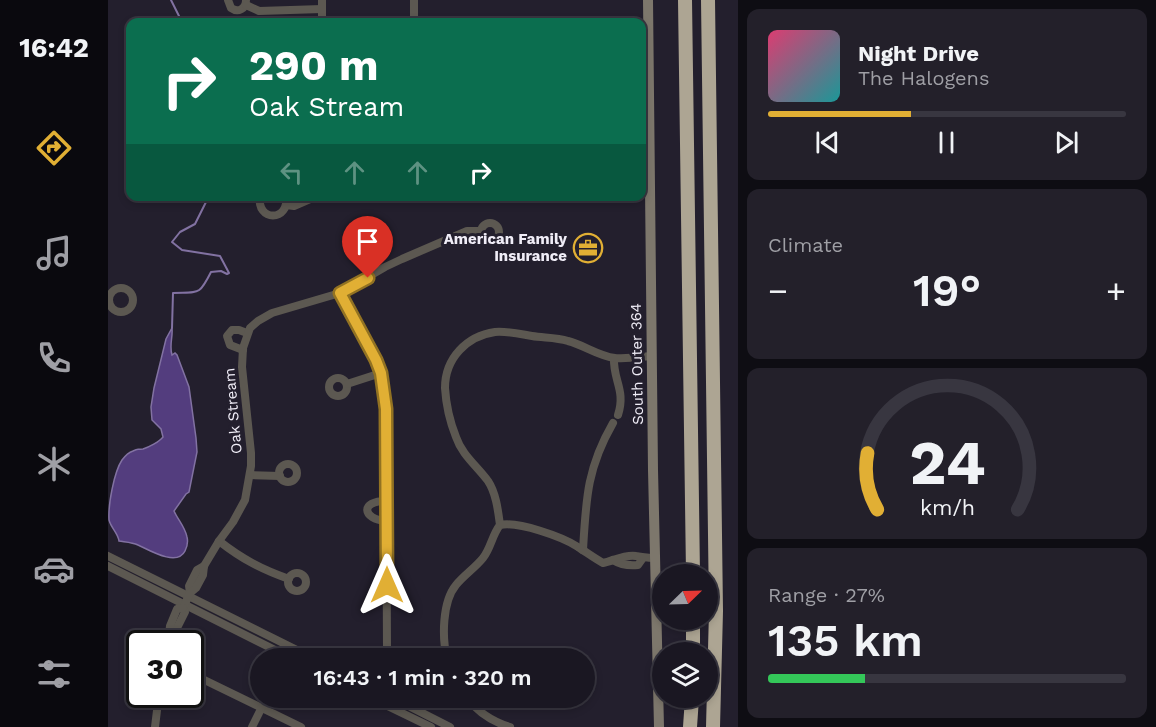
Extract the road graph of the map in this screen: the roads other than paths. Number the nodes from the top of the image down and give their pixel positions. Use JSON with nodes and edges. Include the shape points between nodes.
{"nodes":[{"id":1,"x":228,"y":0,"type":"edge"},
{"id":2,"x":414,"y":0,"type":"edge"},
{"id":3,"x":648,"y":0,"type":"edge"},
{"id":4,"x":685,"y":0,"type":"edge"},
{"id":5,"x":708,"y":0,"type":"edge"},
{"id":6,"x":246,"y":2,"type":"edge"},
{"id":7,"x":322,"y":4,"type":"edge"},
{"id":8,"x":414,"y":18,"type":"edge"},
{"id":9,"x":259,"y":201,"type":"edge"},
{"id":10,"x":286,"y":201,"type":"edge"},
{"id":11,"x":306,"y":201,"type":"edge"},
{"id":12,"x":481,"y":231,"type":"dead end"},
{"id":13,"x":340,"y":293,"type":"junction"},
{"id":14,"x":248,"y":333,"type":"junction"},
{"id":15,"x":243,"y":350,"type":"junction"},
{"id":16,"x":652,"y":356,"type":"junction"},
{"id":17,"x":614,"y":358,"type":"junction"},
{"id":18,"x":381,"y":373,"type":"junction"},
{"id":19,"x":347,"y":384,"type":"dead end"},
{"id":20,"x":618,"y":415,"type":"dead end"},
{"id":21,"x":613,"y":423,"type":"dead end"},
{"id":22,"x":250,"y":475,"type":"junction"},
{"id":23,"x":280,"y":476,"type":"dead end"},
{"id":24,"x":386,"y":501,"type":"junction"},
{"id":25,"x":386,"y":520,"type":"junction"},
{"id":26,"x":500,"y":525,"type":"junction"},
{"id":27,"x":219,"y":541,"type":"junction"},
{"id":28,"x":583,"y":550,"type":"junction"},
{"id":29,"x":108,"y":556,"type":"edge"},
{"id":30,"x":655,"y":558,"type":"junction"},
{"id":31,"x":693,"y":564,"type":"edge"},
{"id":32,"x":108,"y":566,"type":"edge"},
{"id":33,"x":289,"y":579,"type":"dead end"},
{"id":34,"x":189,"y":595,"type":"junction"},
{"id":35,"x":183,"y":607,"type":"junction"},
{"id":36,"x":174,"y":630,"type":"edge"},
{"id":37,"x":270,"y":648,"type":"edge"},
{"id":38,"x":293,"y":648,"type":"edge"},
{"id":39,"x":387,"y":648,"type":"edge"},
{"id":40,"x":446,"y":648,"type":"edge"},
{"id":41,"x":204,"y":680,"type":"edge"},
{"id":42,"x":250,"y":701,"type":"edge"},
{"id":43,"x":157,"y":708,"type":"edge"},
{"id":44,"x":262,"y":708,"type":"edge"},
{"id":45,"x":264,"y":708,"type":"edge"},
{"id":46,"x":392,"y":708,"type":"edge"},
{"id":47,"x":413,"y":708,"type":"edge"},
{"id":48,"x":478,"y":708,"type":"edge"},
{"id":49,"x":691,"y":708,"type":"edge"},
{"id":50,"x":155,"y":727,"type":"edge"},
{"id":51,"x":252,"y":727,"type":"edge"},
{"id":52,"x":302,"y":727,"type":"edge"},
{"id":53,"x":431,"y":727,"type":"edge"},
{"id":54,"x":450,"y":727,"type":"edge"},
{"id":55,"x":510,"y":727,"type":"edge"},
{"id":56,"x":659,"y":727,"type":"edge"},
{"id":57,"x":690,"y":727,"type":"edge"},
{"id":58,"x":713,"y":727,"type":"edge"}],
"edges":[{"from":1,"to":6,"type":"street","via":[[236,10]]},
{"from":2,"to":8,"type":"street"},
{"from":3,"to":16,"type":"street","name":"South Outer 364"},
{"from":4,"to":31,"type":"highway"},
{"from":5,"to":58,"type":"highway","via":[[716,600]]},
{"from":6,"to":7,"type":"street","via":[[259,10]]},
{"from":9,"to":10,"type":"street","via":[[268,215],[277,215]]},
{"from":10,"to":11,"type":"street","via":[[294,206]]},
{"from":12,"to":13,"type":"street","name":"Oak Stream","via":[[467,231],[402,259]]},
{"from":13,"to":14,"type":"street","name":"Oak Stream","via":[[272,313]]},
{"from":13,"to":18,"type":"street"},
{"from":14,"to":15,"type":"street","name":"Oak Stream"},
{"from":14,"to":15,"type":"street","name":"Oak Stream","via":[[235,329],[227,336],[230,345]]},
{"from":15,"to":22,"type":"street","name":"Oak Stream"},
{"from":16,"to":17,"type":"street"},
{"from":16,"to":30,"type":"street","name":"South Outer 364"},
{"from":17,"to":20,"type":"street","via":[[621,392]]},
{"from":17,"to":26,"type":"street","via":[[570,341],[498,332],[473,338],[455,356],[447,373],[446,388],[456,438],[489,483]]},
{"from":18,"to":19,"type":"street"},
{"from":18,"to":24,"type":"street","via":[[386,409]]},
{"from":21,"to":28,"type":"street","via":[[590,477]]},
{"from":22,"to":23,"type":"street"},
{"from":22,"to":27,"type":"street","name":"Oak Stream","via":[[245,500]]},
{"from":24,"to":25,"type":"street"},
{"from":24,"to":25,"type":"street","via":[[371,503],[368,512],[373,518]]},
{"from":25,"to":39,"type":"street"},
{"from":26,"to":28,"type":"street","via":[[537,530]]},
{"from":26,"to":40,"type":"street","via":[[482,560],[448,599]]},
{"from":27,"to":33,"type":"street","via":[[240,558]]},
{"from":27,"to":34,"type":"street","name":"Oak Stream","via":[[204,566],[197,570]]},
{"from":28,"to":30,"type":"street","via":[[603,563],[614,560],[630,566],[638,565],[643,558]]},
{"from":29,"to":34,"type":"street"},
{"from":30,"to":56,"type":"street","name":"South Outer 364"},
{"from":32,"to":35,"type":"street"},
{"from":34,"to":35,"type":"street","name":"Oak Stream"},
{"from":34,"to":38,"type":"street"},
{"from":35,"to":36,"type":"street","name":"Oak Stream","via":[[185,612]]},
{"from":35,"to":37,"type":"street"},
{"from":41,"to":42,"type":"street"},
{"from":43,"to":50,"type":"street"},
{"from":44,"to":51,"type":"street"},
{"from":45,"to":52,"type":"street"},
{"from":46,"to":53,"type":"street"},
{"from":47,"to":54,"type":"street"},
{"from":48,"to":55,"type":"street"},
{"from":49,"to":57,"type":"highway"}]}
